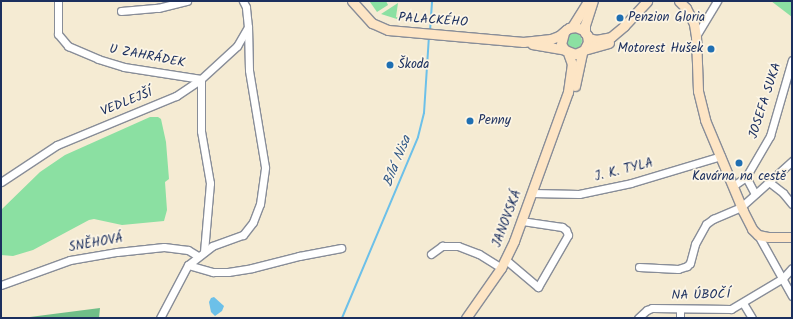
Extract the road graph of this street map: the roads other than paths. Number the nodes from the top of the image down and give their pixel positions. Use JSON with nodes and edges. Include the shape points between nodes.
{"nodes":[{"id":1,"x":58,"y":1,"type":"edge"},
{"id":2,"x":187,"y":1,"type":"edge"},
{"id":3,"x":243,"y":1,"type":"edge"},
{"id":4,"x":352,"y":1,"type":"edge"},
{"id":5,"x":588,"y":1,"type":"edge"},
{"id":6,"x":593,"y":1,"type":"edge"},
{"id":7,"x":647,"y":1,"type":"edge"},
{"id":8,"x":679,"y":1,"type":"edge"},
{"id":9,"x":713,"y":3,"type":"edge"},
{"id":10,"x":121,"y":11,"type":"dead end"},
{"id":11,"x":624,"y":26,"type":"junction"},
{"id":12,"x":248,"y":27,"type":"junction"},
{"id":13,"x":572,"y":28,"type":"junction"},
{"id":14,"x":564,"y":33,"type":"junction"},
{"id":15,"x":586,"y":34,"type":"junction"},
{"id":16,"x":696,"y":36,"type":"junction"},
{"id":17,"x":523,"y":42,"type":"junction"},
{"id":18,"x":583,"y":51,"type":"junction"},
{"id":19,"x":566,"y":52,"type":"junction"},
{"id":20,"x":792,"y":60,"type":"edge"},
{"id":21,"x":201,"y":79,"type":"junction"},
{"id":22,"x":558,"y":121,"type":"junction"},
{"id":23,"x":721,"y":156,"type":"junction"},
{"id":24,"x":792,"y":161,"type":"edge"},
{"id":25,"x":746,"y":177,"type":"junction"},
{"id":26,"x":1,"y":182,"type":"edge"},
{"id":27,"x":770,"y":182,"type":"junction"},
{"id":28,"x":733,"y":186,"type":"junction"},
{"id":29,"x":532,"y":193,"type":"junction"},
{"id":30,"x":755,"y":194,"type":"junction"},
{"id":31,"x":792,"y":204,"type":"edge"},
{"id":32,"x":741,"y":207,"type":"junction"},
{"id":33,"x":522,"y":221,"type":"junction"},
{"id":34,"x":758,"y":235,"type":"junction"},
{"id":35,"x":792,"y":236,"type":"edge"},
{"id":36,"x":341,"y":248,"type":"dead end"},
{"id":37,"x":201,"y":254,"type":"junction"},
{"id":38,"x":431,"y":254,"type":"dead end"},
{"id":39,"x":506,"y":260,"type":"junction"},
{"id":40,"x":188,"y":265,"type":"junction"},
{"id":41,"x":639,"y":267,"type":"dead end"},
{"id":42,"x":501,"y":268,"type":"junction"},
{"id":43,"x":792,"y":268,"type":"edge"},
{"id":44,"x":783,"y":278,"type":"junction"},
{"id":45,"x":1,"y":285,"type":"edge"},
{"id":46,"x":792,"y":296,"type":"edge"},
{"id":47,"x":743,"y":303,"type":"junction"},
{"id":48,"x":680,"y":308,"type":"junction"},
{"id":49,"x":160,"y":318,"type":"edge"},
{"id":50,"x":466,"y":318,"type":"edge"},
{"id":51,"x":638,"y":318,"type":"edge"},
{"id":52,"x":680,"y":318,"type":"edge"},
{"id":53,"x":752,"y":318,"type":"edge"}],
"edges":[{"from":1,"to":21,"type":"street","name":"U ZAHRÁDEK","via":[[58,34],[68,46],[124,67]]},
{"from":2,"to":10,"type":"street","via":[[158,8]]},
{"from":3,"to":12,"type":"street"},
{"from":4,"to":17,"type":"street","name":"PALACKÉHO","via":[[365,16],[379,27],[388,30]]},
{"from":5,"to":13,"type":"street"},
{"from":6,"to":15,"type":"street","via":[[585,26]]},
{"from":7,"to":11,"type":"street"},
{"from":8,"to":16,"type":"street","via":[[690,15]]},
{"from":9,"to":16,"type":"street"},
{"from":11,"to":15,"type":"street","via":[[604,40],[591,39]]},
{"from":11,"to":18,"type":"street","via":[[609,44]]},
{"from":12,"to":21,"type":"street","name":"VEDLEJŠÍ","via":[[237,46]]},
{"from":12,"to":37,"type":"street","via":[[249,70],[265,167],[260,204],[253,222],[243,235],[212,246]]},
{"from":13,"to":14,"type":"street"},
{"from":13,"to":15,"type":"street","via":[[579,28]]},
{"from":14,"to":17,"type":"street","name":"PALACKÉHO","via":[[551,39]]},
{"from":14,"to":19,"type":"street","via":[[561,40]]},
{"from":15,"to":18,"type":"street","via":[[588,42]]},
{"from":16,"to":23,"type":"street","via":[[698,91],[706,120]]},
{"from":17,"to":19,"type":"street","name":"PALACKÉHO"},
{"from":18,"to":19,"type":"street","via":[[575,54]]},
{"from":18,"to":22,"type":"street","name":"JANOVSKÁ","via":[[575,88]]},
{"from":19,"to":22,"type":"street","name":"JANOVSKÁ","via":[[572,64],[570,82]]},
{"from":20,"to":25,"type":"street","name":"JOSEFA SUKA","via":[[770,136]]},
{"from":21,"to":26,"type":"street","name":"VEDLEJŠÍ","via":[[176,96],[57,145]]},
{"from":21,"to":37,"type":"street","via":[[201,131],[210,183]]},
{"from":22,"to":29,"type":"street","name":"JANOVSKÁ"},
{"from":23,"to":28,"type":"street"},
{"from":23,"to":29,"type":"street","name":"J. K. TYLA","via":[[630,183],[579,194]]},
{"from":24,"to":27,"type":"street"},
{"from":25,"to":28,"type":"street","name":"JOSEFA SUKA"},
{"from":25,"to":30,"type":"street"},
{"from":27,"to":30,"type":"street"},
{"from":27,"to":31,"type":"street"},
{"from":28,"to":32,"type":"street"},
{"from":29,"to":33,"type":"street","name":"JANOVSKÁ"},
{"from":30,"to":32,"type":"street"},
{"from":32,"to":34,"type":"street","via":[[752,229]]},
{"from":32,"to":41,"type":"street","via":[[706,224],[687,266],[678,269]]},
{"from":33,"to":39,"type":"street","name":"JANOVSKÁ"},
{"from":33,"to":39,"type":"street","via":[[562,227],[568,235],[538,287]]},
{"from":34,"to":35,"type":"street"},
{"from":34,"to":44,"type":"street"},
{"from":36,"to":40,"type":"street","via":[[228,272],[213,272]]},
{"from":37,"to":40,"type":"street"},
{"from":37,"to":45,"type":"street","name":"SNĚHOVÁ","via":[[164,247],[116,252],[70,260]]},
{"from":38,"to":42,"type":"street","via":[[442,246],[458,246],[480,254]]},
{"from":39,"to":42,"type":"street","name":"JANOVSKÁ"},
{"from":40,"to":49,"type":"street"},
{"from":42,"to":50,"type":"street","name":"JANOVSKÁ"},
{"from":43,"to":44,"type":"street","name":"NA ÚBOČÍ"},
{"from":44,"to":46,"type":"street"},
{"from":44,"to":47,"type":"street","name":"NA ÚBOČÍ"},
{"from":47,"to":48,"type":"street","name":"NA ÚBOČÍ","via":[[731,309]]},
{"from":47,"to":53,"type":"street"},
{"from":48,"to":51,"type":"street","name":"NA ÚBOČÍ","via":[[652,308]]},
{"from":48,"to":52,"type":"street"}]}
